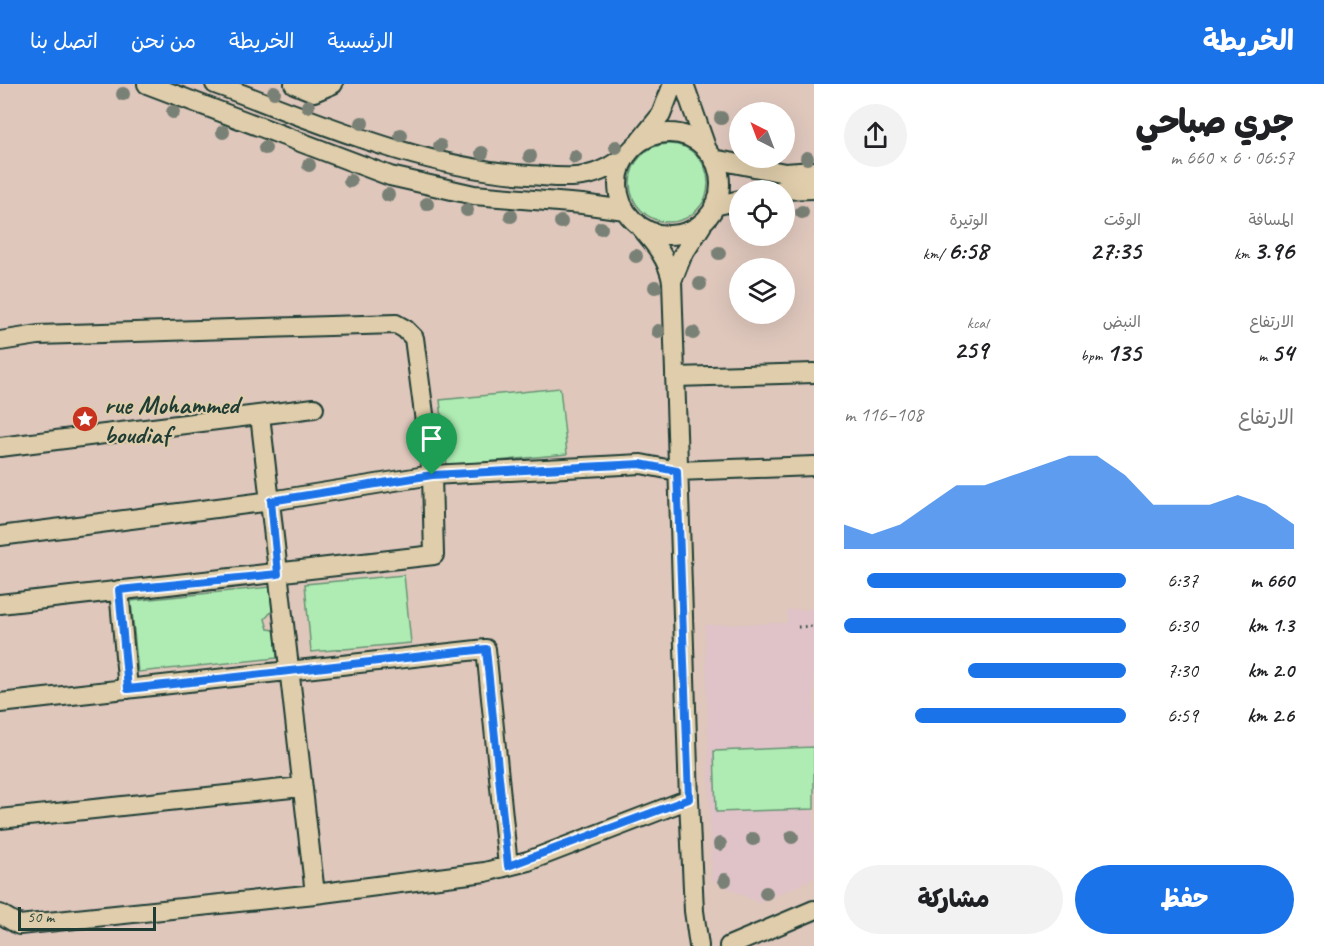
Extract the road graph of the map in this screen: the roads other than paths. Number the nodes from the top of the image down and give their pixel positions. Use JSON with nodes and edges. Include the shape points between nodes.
{"nodes":[{"id":1,"x":147,"y":84,"type":"edge"},
{"id":2,"x":215,"y":84,"type":"edge"},
{"id":3,"x":294,"y":84,"type":"edge"},
{"id":4,"x":333,"y":84,"type":"edge"},
{"id":5,"x":673,"y":84,"type":"edge"},
{"id":6,"x":684,"y":84,"type":"edge"},
{"id":7,"x":633,"y":149,"type":"junction"},
{"id":8,"x":711,"y":155,"type":"junction"},
{"id":9,"x":814,"y":171,"type":"edge"},
{"id":10,"x":814,"y":189,"type":"edge"},
{"id":11,"x":795,"y":190,"type":"edge"},
{"id":12,"x":729,"y":204,"type":"edge"},
{"id":13,"x":712,"y":210,"type":"junction"},
{"id":14,"x":631,"y":217,"type":"junction"},
{"id":15,"x":672,"y":281,"type":"junction"},
{"id":16,"x":0,"y":341,"type":"edge"},
{"id":17,"x":814,"y":373,"type":"edge"},
{"id":18,"x":675,"y":377,"type":"junction"},
{"id":19,"x":314,"y":408,"type":"dead end"},
{"id":20,"x":260,"y":415,"type":"junction"},
{"id":21,"x":0,"y":447,"type":"edge"},
{"id":22,"x":814,"y":466,"type":"edge"},
{"id":23,"x":677,"y":471,"type":"junction"},
{"id":24,"x":432,"y":475,"type":"junction"},
{"id":25,"x":271,"y":501,"type":"junction"},
{"id":26,"x":0,"y":536,"type":"edge"},
{"id":27,"x":278,"y":574,"type":"junction"},
{"id":28,"x":119,"y":590,"type":"junction"},
{"id":29,"x":0,"y":604,"type":"edge"},
{"id":30,"x":291,"y":672,"type":"junction"},
{"id":31,"x":128,"y":689,"type":"junction"},
{"id":32,"x":0,"y":703,"type":"edge"},
{"id":33,"x":301,"y":787,"type":"junction"},
{"id":34,"x":689,"y":799,"type":"junction"},
{"id":35,"x":0,"y":819,"type":"edge"},
{"id":36,"x":508,"y":866,"type":"junction"},
{"id":37,"x":315,"y":894,"type":"junction"},
{"id":38,"x":814,"y":910,"type":"edge"},
{"id":39,"x":0,"y":914,"type":"edge"},
{"id":40,"x":699,"y":946,"type":"edge"},
{"id":41,"x":729,"y":946,"type":"edge"}],
"edges":[{"from":1,"to":14,"type":"street","via":[[400,178],[474,195],[582,204]]},
{"from":2,"to":7,"type":"street","via":[[402,152],[479,169],[582,176],[608,169]]},
{"from":3,"to":4,"type":"street","via":[[314,92]]},
{"from":5,"to":7,"type":"street","via":[[661,116]]},
{"from":6,"to":8,"type":"street"},
{"from":7,"to":8,"type":"street","via":[[658,134],[680,134]]},
{"from":7,"to":14,"type":"street","via":[[621,167],[618,182]]},
{"from":8,"to":9,"type":"street","via":[[785,172]]},
{"from":8,"to":13,"type":"street","via":[[720,182]]},
{"from":10,"to":11,"type":"street"},
{"from":12,"to":13,"type":"street"},
{"from":13,"to":14,"type":"street","via":[[694,228],[674,234],[653,232]]},
{"from":13,"to":15,"type":"street","via":[[682,256]]},
{"from":14,"to":15,"type":"street","via":[[658,247],[669,265]]},
{"from":15,"to":18,"type":"street"},
{"from":16,"to":24,"type":"street","via":[[38,334],[396,324],[414,338]]},
{"from":17,"to":18,"type":"street"},
{"from":18,"to":23,"type":"street"},
{"from":19,"to":20,"type":"street"},
{"from":20,"to":21,"type":"street"},
{"from":20,"to":25,"type":"street"},
{"from":22,"to":23,"type":"street"},
{"from":23,"to":24,"type":"street","via":[[640,464]]},
{"from":23,"to":34,"type":"street"},
{"from":24,"to":25,"type":"street"},
{"from":24,"to":27,"type":"street","via":[[434,555]]},
{"from":25,"to":26,"type":"street"},
{"from":25,"to":27,"type":"street"},
{"from":27,"to":28,"type":"street"},
{"from":27,"to":30,"type":"street"},
{"from":28,"to":29,"type":"street"},
{"from":28,"to":31,"type":"street"},
{"from":30,"to":31,"type":"street"},
{"from":30,"to":33,"type":"street"},
{"from":30,"to":36,"type":"street","via":[[486,649]]},
{"from":31,"to":32,"type":"street"},
{"from":33,"to":35,"type":"street"},
{"from":33,"to":37,"type":"street"},
{"from":34,"to":36,"type":"street"},
{"from":34,"to":40,"type":"street"},
{"from":36,"to":37,"type":"street","via":[[455,877]]},
{"from":37,"to":39,"type":"street","via":[[19,925]]},
{"from":38,"to":41,"type":"street"}]}
